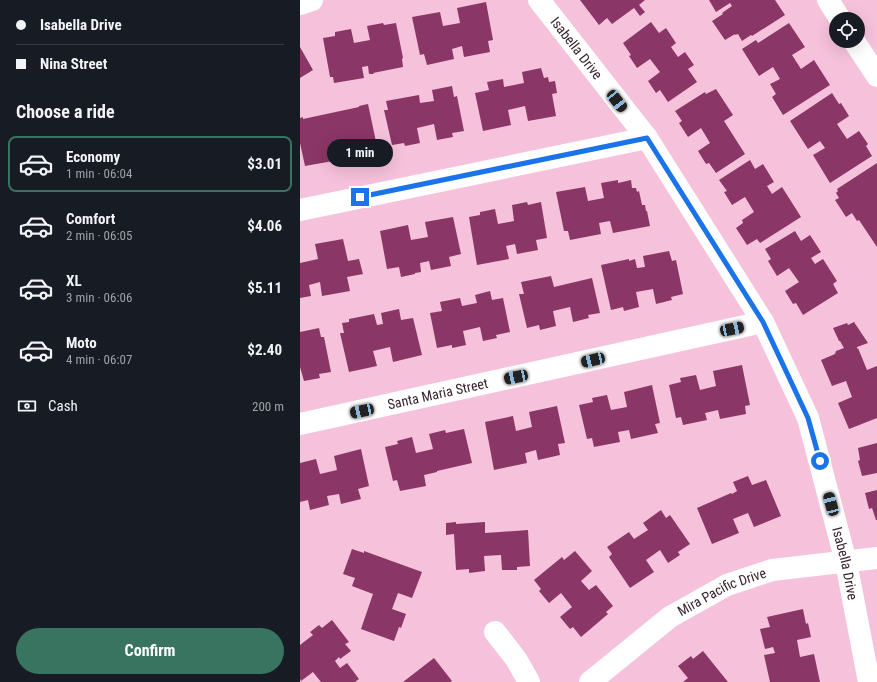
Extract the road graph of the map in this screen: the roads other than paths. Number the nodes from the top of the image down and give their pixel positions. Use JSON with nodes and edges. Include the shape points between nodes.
{"nodes":[{"id":1,"x":312,"y":0,"type":"edge"},
{"id":2,"x":539,"y":0,"type":"edge"},
{"id":3,"x":828,"y":0,"type":"edge"},
{"id":4,"x":300,"y":4,"type":"edge"},
{"id":5,"x":836,"y":12,"type":"edge"},
{"id":6,"x":859,"y":48,"type":"edge"},
{"id":7,"x":877,"y":76,"type":"edge"},
{"id":8,"x":647,"y":138,"type":"junction"},
{"id":9,"x":300,"y":210,"type":"edge"},
{"id":10,"x":763,"y":322,"type":"junction"},
{"id":11,"x":300,"y":424,"type":"edge"},
{"id":12,"x":877,"y":558,"type":"edge"},
{"id":13,"x":846,"y":562,"type":"junction"},
{"id":14,"x":495,"y":632,"type":"dead end"},
{"id":15,"x":530,"y":682,"type":"edge"},
{"id":16,"x":590,"y":682,"type":"edge"},
{"id":17,"x":869,"y":682,"type":"edge"}],
"edges":[{"from":1,"to":4,"type":"street"},
{"from":2,"to":8,"type":"street","name":"Isabella Drive"},
{"from":3,"to":5,"type":"street"},
{"from":6,"to":7,"type":"street"},
{"from":8,"to":9,"type":"street"},
{"from":8,"to":10,"type":"street","name":"Isabella Drive"},
{"from":10,"to":11,"type":"street","name":"Santa Maria Street"},
{"from":10,"to":13,"type":"street","name":"Isabella Drive","via":[[808,418]]},
{"from":12,"to":13,"type":"street","name":"Mira Pacific Drive"},
{"from":13,"to":16,"type":"street","name":"Mira Pacific Drive","via":[[772,570],[727,585],[670,617]]},
{"from":13,"to":17,"type":"street","name":"Isabella Drive"},
{"from":14,"to":15,"type":"street"}]}
